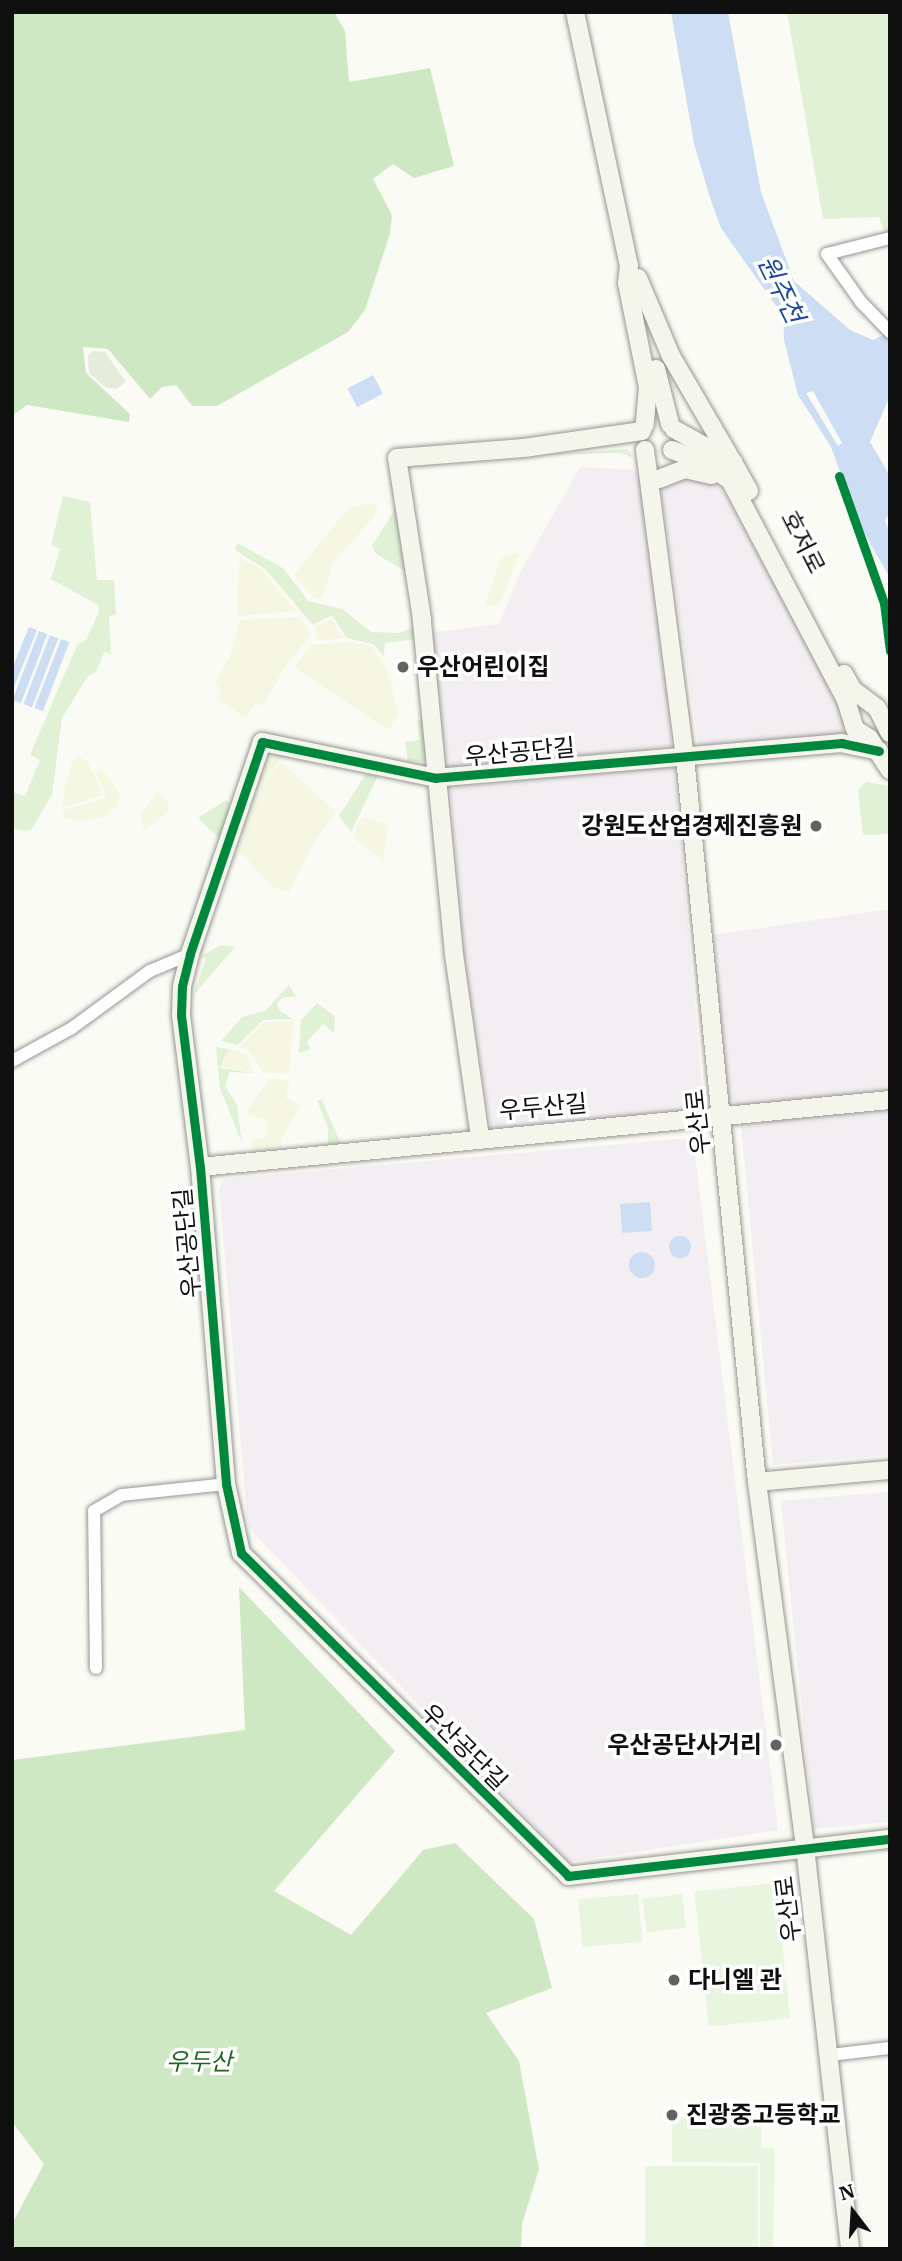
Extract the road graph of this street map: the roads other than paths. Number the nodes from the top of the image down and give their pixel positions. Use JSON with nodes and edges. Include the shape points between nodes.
{"nodes":[{"id":1,"x":575,"y":12,"type":"edge"},
{"id":2,"x":890,"y":238,"type":"edge"},
{"id":3,"x":634,"y":272,"type":"junction"},
{"id":4,"x":890,"y":332,"type":"edge"},
{"id":5,"x":672,"y":426,"type":"junction"},
{"id":6,"x":644,"y":438,"type":"junction"},
{"id":7,"x":670,"y":452,"type":"junction"},
{"id":8,"x":733,"y":462,"type":"junction"},
{"id":9,"x":656,"y":486,"type":"junction"},
{"id":10,"x":748,"y":513,"type":"junction"},
{"id":11,"x":858,"y":705,"type":"junction"},
{"id":12,"x":855,"y":729,"type":"junction"},
{"id":13,"x":890,"y":733,"type":"edge"},
{"id":14,"x":842,"y":743,"type":"junction"},
{"id":15,"x":879,"y":751,"type":"junction"},
{"id":16,"x":685,"y":757,"type":"junction"},
{"id":17,"x":890,"y":770,"type":"edge"},
{"id":18,"x":890,"y":776,"type":"edge"},
{"id":19,"x":436,"y":778,"type":"junction"},
{"id":20,"x":190,"y":954,"type":"junction"},
{"id":21,"x":12,"y":1061,"type":"edge"},
{"id":22,"x":890,"y":1100,"type":"edge"},
{"id":23,"x":722,"y":1118,"type":"junction"},
{"id":24,"x":480,"y":1137,"type":"junction"},
{"id":25,"x":200,"y":1167,"type":"junction"},
{"id":26,"x":890,"y":1470,"type":"edge"},
{"id":27,"x":757,"y":1482,"type":"junction"},
{"id":28,"x":226,"y":1484,"type":"junction"},
{"id":29,"x":96,"y":1668,"type":"dead end"},
{"id":30,"x":890,"y":1839,"type":"edge"},
{"id":31,"x":805,"y":1847,"type":"junction"},
{"id":32,"x":890,"y":2048,"type":"edge"},
{"id":33,"x":830,"y":2055,"type":"junction"},
{"id":34,"x":850,"y":2249,"type":"edge"}],
"edges":[{"from":1,"to":3,"type":"street"},
{"from":2,"to":4,"type":"street","via":[[827,254],[861,302]]},
{"from":3,"to":5,"type":"street"},
{"from":3,"to":6,"type":"street","name":"우산로","via":[[627,283],[648,387]]},
{"from":3,"to":8,"type":"street","name":"호저로","via":[[671,356]]},
{"from":5,"to":6,"type":"street","via":[[660,420]]},
{"from":5,"to":7,"type":"street","via":[[677,439]]},
{"from":5,"to":8,"type":"street"},
{"from":6,"to":7,"type":"street","via":[[656,456]]},
{"from":6,"to":9,"type":"street","name":"우산로"},
{"from":6,"to":19,"type":"street","via":[[397,458],[422,619]]},
{"from":7,"to":9,"type":"street"},
{"from":7,"to":10,"type":"street","via":[[700,460],[730,480]]},
{"from":8,"to":11,"type":"street","name":"호저로"},
{"from":9,"to":10,"type":"street","via":[[672,472],[699,470],[715,477]]},
{"from":9,"to":16,"type":"street","name":"우산로"},
{"from":10,"to":11,"type":"street","name":"호저로"},
{"from":11,"to":12,"type":"street","name":"호저로"},
{"from":11,"to":13,"type":"street","name":"호저로","via":[[877,708]]},
{"from":12,"to":14,"type":"street"},
{"from":12,"to":15,"type":"street"},
{"from":14,"to":15,"type":"street","name":"우산공단길"},
{"from":14,"to":16,"type":"street","name":"우산공단길"},
{"from":15,"to":17,"type":"street"},
{"from":16,"to":19,"type":"street","name":"우산공단길"},
{"from":16,"to":23,"type":"street","name":"우산로"},
{"from":17,"to":18,"type":"street","via":[[871,775]]},
{"from":19,"to":20,"type":"street","name":"우산공단길","via":[[262,742]]},
{"from":19,"to":24,"type":"street"},
{"from":20,"to":21,"type":"street","via":[[150,971],[72,1028]]},
{"from":20,"to":25,"type":"street","name":"우산공단길","via":[[181,1015]]},
{"from":22,"to":23,"type":"street","name":"우두산길"},
{"from":23,"to":24,"type":"street","name":"우두산길"},
{"from":23,"to":27,"type":"street","name":"우산로"},
{"from":24,"to":25,"type":"street","name":"우두산길"},
{"from":25,"to":28,"type":"street","name":"우산공단길"},
{"from":26,"to":27,"type":"street"},
{"from":27,"to":31,"type":"street","name":"우산로"},
{"from":28,"to":29,"type":"street","via":[[122,1494],[94,1511]]},
{"from":28,"to":31,"type":"street","name":"우산공단길","via":[[241,1553],[568,1877]]},
{"from":30,"to":31,"type":"street","name":"우산공단길"},
{"from":31,"to":33,"type":"street","name":"우산로"},
{"from":32,"to":33,"type":"street"},
{"from":33,"to":34,"type":"street","name":"우산로"}]}
